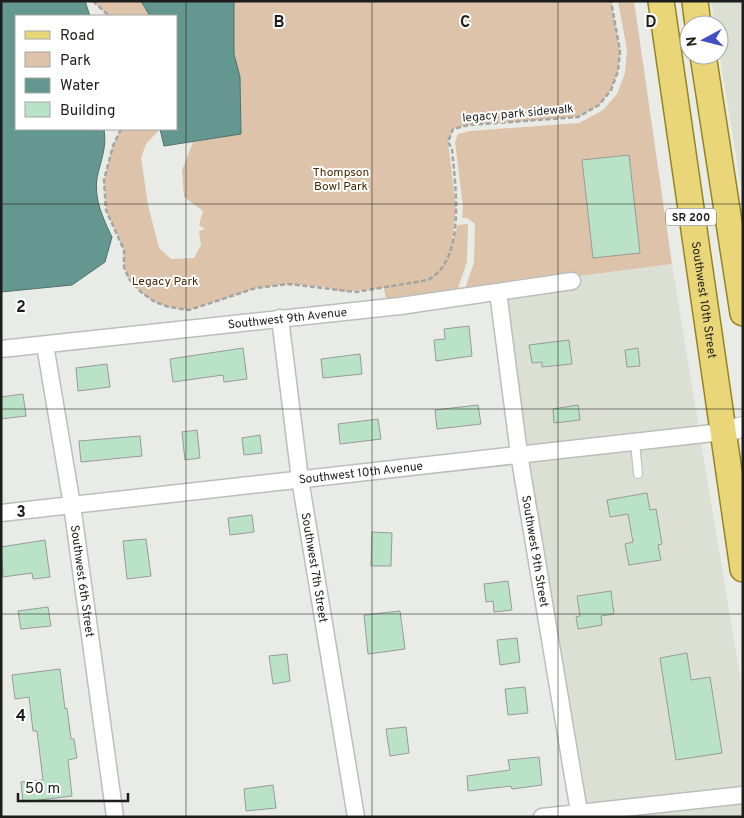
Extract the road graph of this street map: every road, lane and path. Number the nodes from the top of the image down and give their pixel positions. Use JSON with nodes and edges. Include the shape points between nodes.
{"nodes":[{"id":1,"x":93,"y":1,"type":"edge"},
{"id":2,"x":611,"y":1,"type":"edge"},
{"id":3,"x":661,"y":1,"type":"edge"},
{"id":4,"x":695,"y":1,"type":"edge"},
{"id":5,"x":108,"y":15,"type":"edge"},
{"id":6,"x":697,"y":15,"type":"edge"},
{"id":7,"x":705,"y":65,"type":"edge"},
{"id":8,"x":121,"y":130,"type":"edge"},
{"id":9,"x":572,"y":281,"type":"dead end"},
{"id":10,"x":498,"y":292,"type":"junction"},
{"id":11,"x":743,"y":313,"type":"edge"},
{"id":12,"x":280,"y":318,"type":"junction"},
{"id":13,"x":45,"y":344,"type":"junction"},
{"id":14,"x":1,"y":349,"type":"edge"},
{"id":15,"x":732,"y":430,"type":"edge"},
{"id":16,"x":635,"y":442,"type":"junction"},
{"id":17,"x":519,"y":454,"type":"junction"},
{"id":18,"x":638,"y":474,"type":"dead end"},
{"id":19,"x":300,"y":480,"type":"junction"},
{"id":20,"x":72,"y":505,"type":"junction"},
{"id":21,"x":1,"y":513,"type":"edge"},
{"id":22,"x":743,"y":569,"type":"edge"},
{"id":23,"x":743,"y":795,"type":"edge"},
{"id":24,"x":579,"y":812,"type":"junction"},
{"id":25,"x":548,"y":816,"type":"edge"},
{"id":26,"x":115,"y":817,"type":"edge"},
{"id":27,"x":356,"y":817,"type":"edge"}],
"edges":[{"from":1,"to":5,"type":"path"},
{"from":2,"to":8,"type":"path","name":"legacy park sidewalk","via":[[620,51],[618,71],[612,90],[599,105],[578,117],[468,124],[453,129],[448,142],[452,149],[456,208],[452,248],[438,275],[428,280],[356,292],[288,284],[256,288],[189,310],[155,302],[129,279],[124,267],[124,250],[106,210],[104,180]]},
{"from":3,"to":15,"type":"main road","name":"Southwest 10th Street","number":"SR 200"},
{"from":4,"to":6,"type":"main road"},
{"from":7,"to":11,"type":"main road","number":"SR 200"},
{"from":9,"to":10,"type":"street","name":"Southwest 9th Avenue"},
{"from":10,"to":12,"type":"street","name":"Southwest 9th Avenue"},
{"from":10,"to":17,"type":"street","name":"Southwest 9th Street"},
{"from":12,"to":13,"type":"street","name":"Southwest 9th Avenue"},
{"from":12,"to":19,"type":"street","name":"Southwest 7th Street"},
{"from":13,"to":14,"type":"street","name":"Southwest 9th Avenue"},
{"from":13,"to":20,"type":"street","name":"Southwest 6th Street"},
{"from":15,"to":16,"type":"street","name":"Southwest 10th Avenue"},
{"from":15,"to":22,"type":"main road","name":"Southwest 10th Street","number":"SR 200"},
{"from":16,"to":17,"type":"street","name":"Southwest 10th Avenue"},
{"from":16,"to":18,"type":"lane"},
{"from":17,"to":19,"type":"street","name":"Southwest 10th Avenue"},
{"from":17,"to":24,"type":"street","name":"Southwest 9th Street"},
{"from":19,"to":20,"type":"street","name":"Southwest 10th Avenue"},
{"from":19,"to":27,"type":"street","name":"Southwest 7th Street"},
{"from":20,"to":21,"type":"street","name":"Southwest 10th Avenue"},
{"from":20,"to":26,"type":"street","name":"Southwest 6th Street"},
{"from":23,"to":24,"type":"street"},
{"from":24,"to":25,"type":"street"}]}
